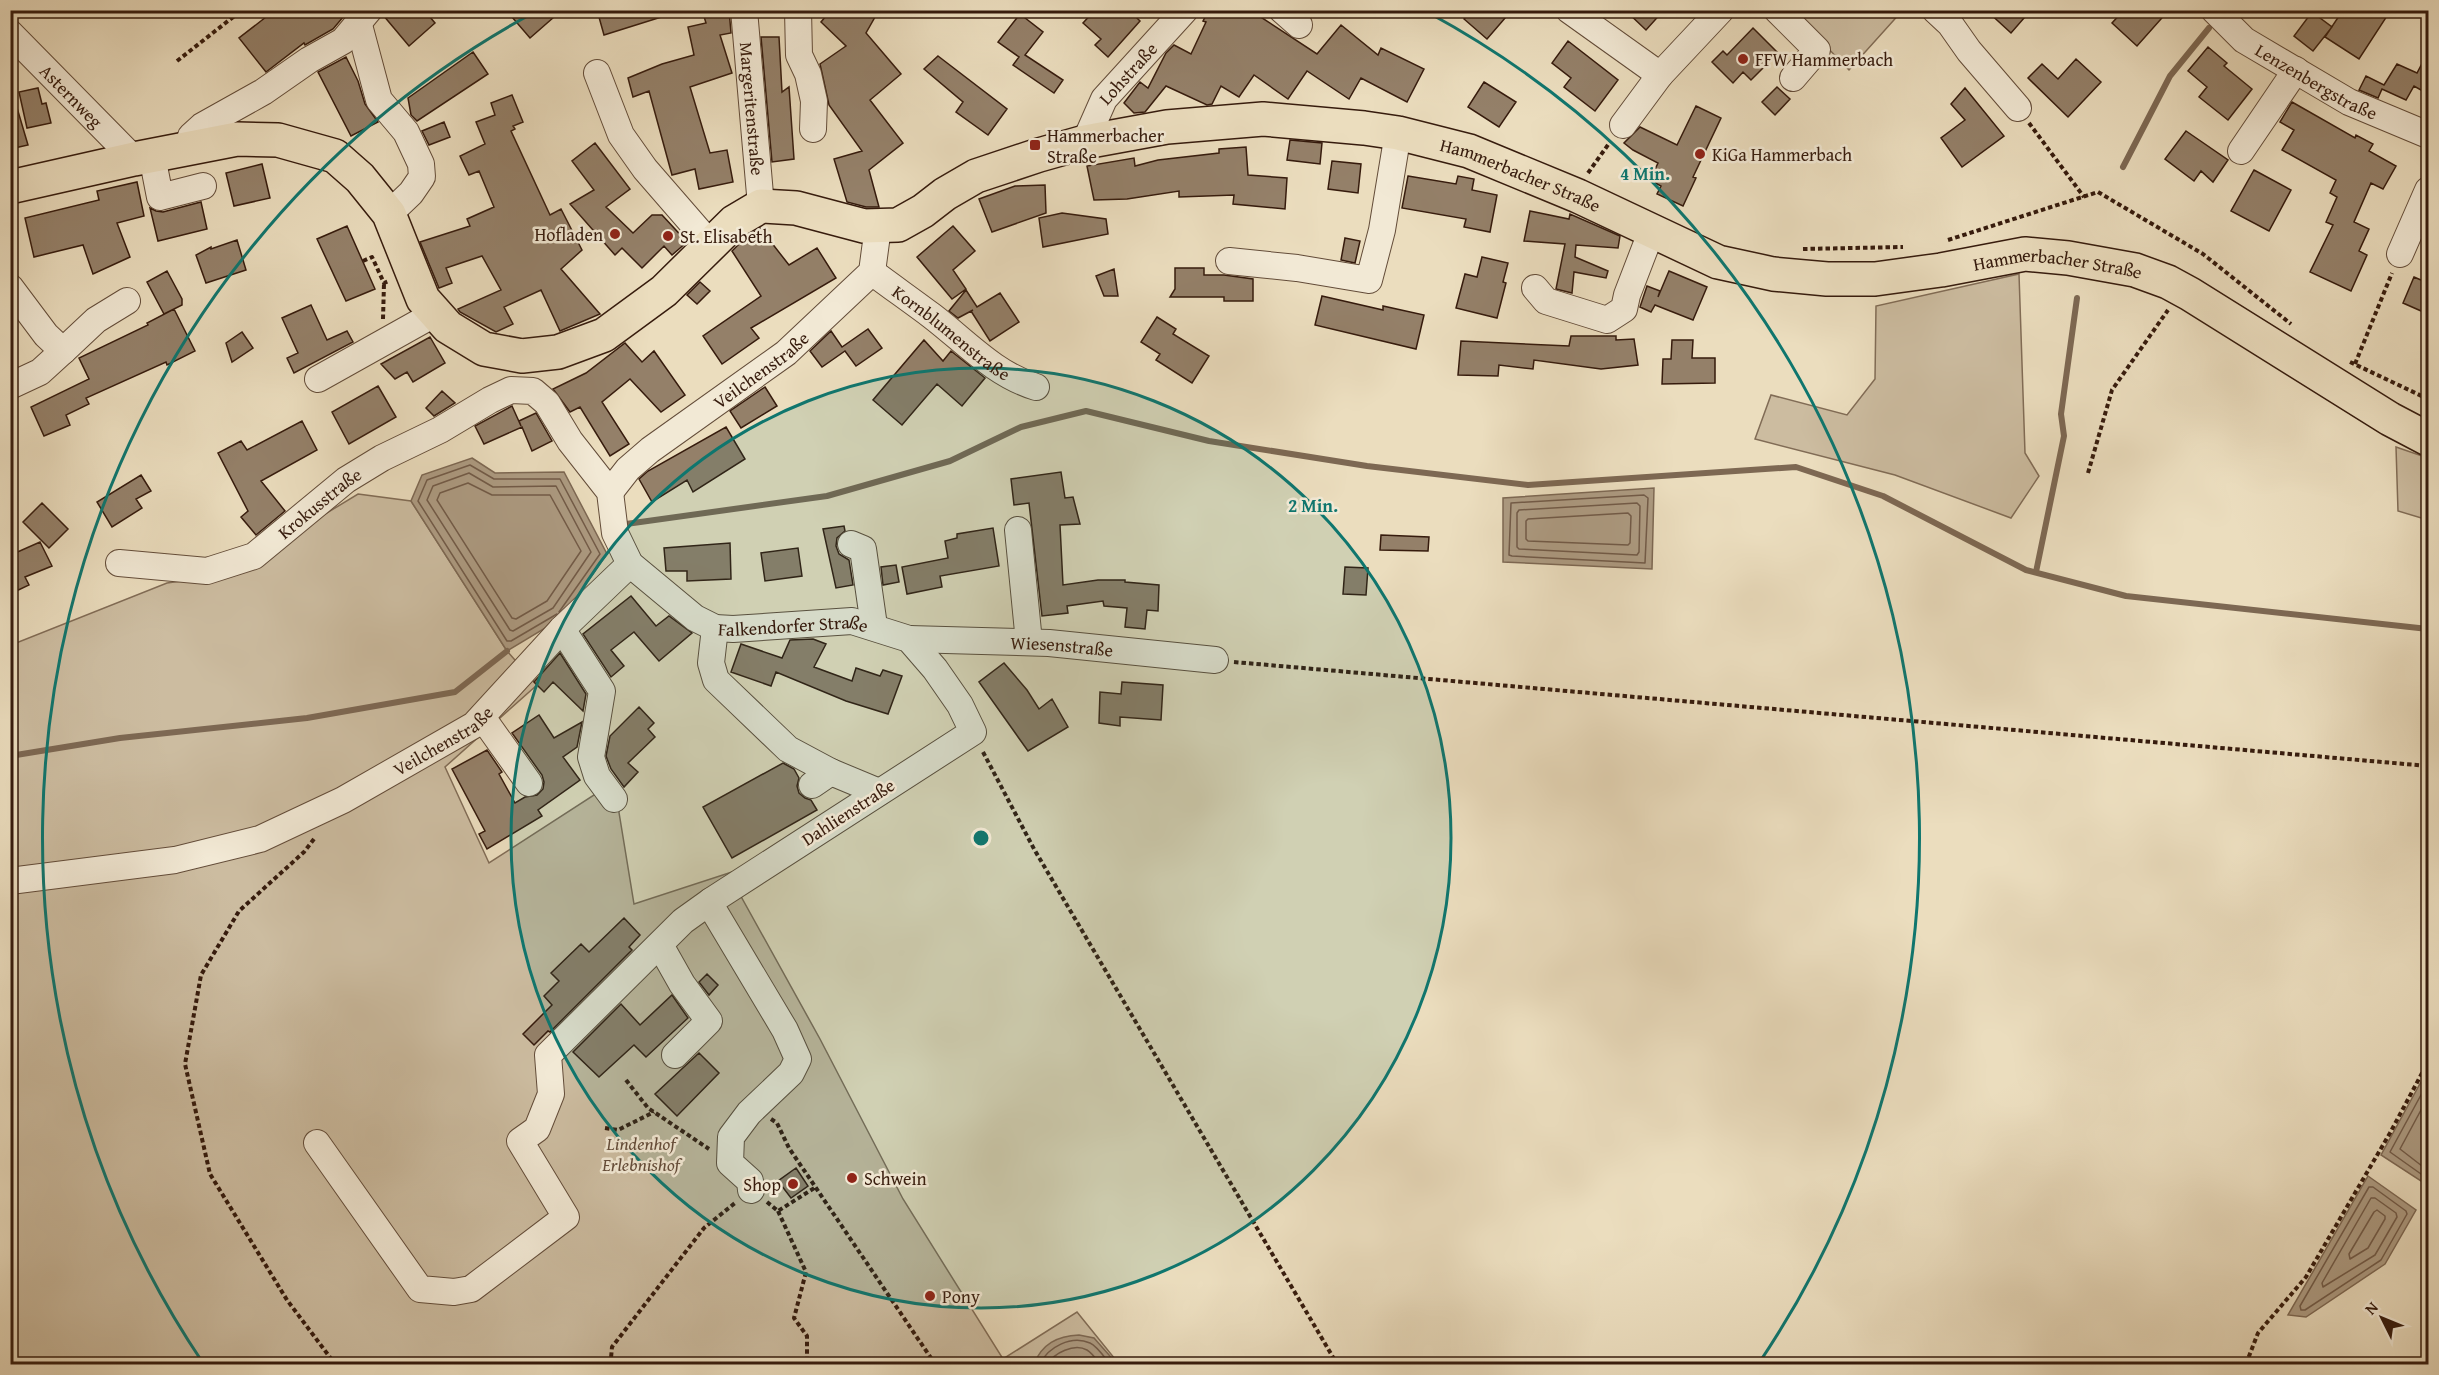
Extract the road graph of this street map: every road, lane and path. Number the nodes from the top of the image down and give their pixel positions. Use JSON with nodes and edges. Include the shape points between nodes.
{"nodes":[{"id":1,"x":242,"y":10,"type":"edge"},
{"id":2,"x":744,"y":10,"type":"edge"},
{"id":3,"x":798,"y":10,"type":"edge"},
{"id":4,"x":1185,"y":10,"type":"edge"},
{"id":5,"x":1569,"y":10,"type":"edge"},
{"id":6,"x":1721,"y":10,"type":"edge"},
{"id":7,"x":1777,"y":10,"type":"edge"},
{"id":8,"x":2214,"y":10,"type":"edge"},
{"id":9,"x":1949,"y":15,"type":"edge"},
{"id":10,"x":364,"y":18,"type":"edge"},
{"id":11,"x":10,"y":33,"type":"edge"},
{"id":12,"x":177,"y":61,"type":"dead end"},
{"id":13,"x":2296,"y":70,"type":"junction"},
{"id":14,"x":597,"y":73,"type":"dead end"},
{"id":15,"x":1660,"y":75,"type":"junction"},
{"id":16,"x":1793,"y":78,"type":"dead end"},
{"id":17,"x":2018,"y":108,"type":"joint"},
{"id":18,"x":1623,"y":125,"type":"joint"},
{"id":19,"x":813,"y":129,"type":"dead end"},
{"id":20,"x":1398,"y":134,"type":"junction"},
{"id":21,"x":2428,"y":135,"type":"edge"},
{"id":22,"x":1085,"y":142,"type":"junction"},
{"id":23,"x":188,"y":149,"type":"junction"},
{"id":24,"x":2241,"y":152,"type":"dead end"},
{"id":25,"x":143,"y":157,"type":"junction"},
{"id":26,"x":203,"y":186,"type":"dead end"},
{"id":27,"x":10,"y":187,"type":"edge"},
{"id":28,"x":2428,"y":190,"type":"edge"},
{"id":29,"x":1578,"y":196,"type":"junction"},
{"id":30,"x":2084,"y":197,"type":"dead end"},
{"id":31,"x":761,"y":206,"type":"junction"},
{"id":32,"x":389,"y":214,"type":"junction"},
{"id":33,"x":878,"y":226,"type":"junction"},
{"id":34,"x":1652,"y":230,"type":"junction"},
{"id":35,"x":711,"y":245,"type":"junction"},
{"id":36,"x":2400,"y":254,"type":"joint"},
{"id":37,"x":1228,"y":261,"type":"dead end"},
{"id":38,"x":872,"y":272,"type":"junction"},
{"id":39,"x":384,"y":283,"type":"dead end"},
{"id":40,"x":10,"y":287,"type":"edge"},
{"id":41,"x":1535,"y":288,"type":"dead end"},
{"id":42,"x":2183,"y":290,"type":"junction"},
{"id":43,"x":127,"y":301,"type":"dead end"},
{"id":44,"x":436,"y":313,"type":"junction"},
{"id":45,"x":383,"y":343,"type":"junction"},
{"id":46,"x":63,"y":351,"type":"junction"},
{"id":47,"x":2355,"y":364,"type":"dead end"},
{"id":48,"x":318,"y":379,"type":"dead end"},
{"id":49,"x":10,"y":386,"type":"edge"},
{"id":50,"x":1036,"y":387,"type":"dead end"},
{"id":51,"x":2428,"y":439,"type":"edge"},
{"id":52,"x":2088,"y":473,"type":"dead end"},
{"id":53,"x":610,"y":492,"type":"junction"},
{"id":54,"x":1018,"y":530,"type":"dead end"},
{"id":55,"x":851,"y":544,"type":"dead end"},
{"id":56,"x":119,"y":563,"type":"dead end"},
{"id":57,"x":630,"y":564,"type":"junction"},
{"id":58,"x":715,"y":627,"type":"junction"},
{"id":59,"x":874,"y":627,"type":"junction"},
{"id":60,"x":562,"y":629,"type":"junction"},
{"id":61,"x":909,"y":639,"type":"junction"},
{"id":62,"x":1029,"y":642,"type":"junction"},
{"id":63,"x":1215,"y":660,"type":"joint"},
{"id":64,"x":482,"y":717,"type":"junction"},
{"id":65,"x":973,"y":732,"type":"junction"},
{"id":66,"x":2428,"y":766,"type":"edge"},
{"id":67,"x":529,"y":783,"type":"dead end"},
{"id":68,"x":879,"y":792,"type":"junction"},
{"id":69,"x":614,"y":798,"type":"dead end"},
{"id":70,"x":317,"y":834,"type":"dead end"},
{"id":71,"x":10,"y":881,"type":"edge"},
{"id":72,"x":717,"y":896,"type":"junction"},
{"id":73,"x":660,"y":945,"type":"junction"},
{"id":74,"x":675,"y":1055,"type":"dead end"},
{"id":75,"x":2428,"y":1062,"type":"edge"},
{"id":76,"x":626,"y":1080,"type":"dead end"},
{"id":77,"x":755,"y":1107,"type":"junction"},
{"id":78,"x":654,"y":1112,"type":"junction"},
{"id":79,"x":605,"y":1128,"type":"dead end"},
{"id":80,"x":317,"y":1143,"type":"dead end"},
{"id":81,"x":730,"y":1163,"type":"junction"},
{"id":82,"x":816,"y":1186,"type":"junction"},
{"id":83,"x":751,"y":1190,"type":"junction"},
{"id":84,"x":778,"y":1211,"type":"junction"},
{"id":85,"x":335,"y":1365,"type":"edge"},
{"id":86,"x":613,"y":1365,"type":"edge"},
{"id":87,"x":807,"y":1365,"type":"edge"},
{"id":88,"x":935,"y":1365,"type":"edge"},
{"id":89,"x":1336,"y":1365,"type":"edge"},
{"id":90,"x":2246,"y":1365,"type":"edge"}],
"edges":[{"from":1,"to":12,"type":"path"},
{"from":2,"to":31,"type":"street","name":"Margeritenstraße"},
{"from":3,"to":19,"type":"street","via":[[799,55],[814,101]]},
{"from":4,"to":22,"type":"street","name":"Lohstraße","via":[[1104,99]]},
{"from":5,"to":15,"type":"street"},
{"from":6,"to":15,"type":"street"},
{"from":7,"to":16,"type":"street","via":[[1817,50]]},
{"from":8,"to":13,"type":"street","name":"Lenzenbergstraße","via":[[2244,40]]},
{"from":9,"to":17,"type":"street"},
{"from":10,"to":23,"type":"street","via":[[343,40],[202,126],[191,136]]},
{"from":10,"to":32,"type":"street","via":[[379,100],[406,132],[423,177]]},
{"from":11,"to":25,"type":"street","name":"Asternweg"},
{"from":13,"to":21,"type":"street","name":"Lenzenbergstraße","via":[[2349,102]]},
{"from":13,"to":24,"type":"street"},
{"from":14,"to":35,"type":"street","via":[[621,135]]},
{"from":15,"to":18,"type":"street"},
{"from":17,"to":30,"type":"path"},
{"from":18,"to":29,"type":"path","via":[[1586,175]]},
{"from":20,"to":22,"type":"main road","name":"Hammerbacher Straße","via":[[1263,119],[1167,128]]},
{"from":20,"to":29,"type":"main road","name":"Hammerbacher Straße","via":[[1477,153]]},
{"from":20,"to":37,"type":"street","via":[[1382,230],[1369,280]]},
{"from":22,"to":33,"type":"main road","name":"Hammerbacher Straße","via":[[976,176],[898,225]]},
{"from":23,"to":25,"type":"main road"},
{"from":23,"to":32,"type":"main road","via":[[237,140],[278,140],[334,156],[360,178]]},
{"from":25,"to":26,"type":"street","via":[[160,197]]},
{"from":25,"to":27,"type":"main road"},
{"from":28,"to":36,"type":"street"},
{"from":29,"to":34,"type":"main road","name":"Hammerbacher Straße"},
{"from":31,"to":33,"type":"main road","name":"Hammerbacher Straße","via":[[796,208],[864,226]]},
{"from":31,"to":35,"type":"main road","via":[[734,222]]},
{"from":32,"to":44,"type":"main road","via":[[423,299]]},
{"from":33,"to":38,"type":"street"},
{"from":34,"to":41,"type":"street","via":[[1624,309],[1606,320],[1545,301]]},
{"from":34,"to":42,"type":"main road","name":"Hammerbacher Straße","via":[[1718,262],[1773,274],[1875,279],[2025,254],[2135,270]]},
{"from":35,"to":44,"type":"main road","via":[[664,291],[604,334],[558,352],[522,356],[484,349],[448,327]]},
{"from":36,"to":47,"type":"path"},
{"from":38,"to":50,"type":"street","name":"Kornblumenstraße","via":[[986,361],[1015,381]]},
{"from":38,"to":53,"type":"street","name":"Veilchenstraße","via":[[786,353],[650,450]]},
{"from":39,"to":45,"type":"path"},
{"from":40,"to":46,"type":"street"},
{"from":42,"to":51,"type":"main road","name":"Hammerbacher Straße"},
{"from":42,"to":52,"type":"path","via":[[2112,390]]},
{"from":43,"to":46,"type":"street","via":[[96,320]]},
{"from":44,"to":45,"type":"street"},
{"from":45,"to":48,"type":"street"},
{"from":46,"to":49,"type":"street","via":[[40,372]]},
{"from":53,"to":56,"type":"street","name":"Krokusstraße","via":[[570,441],[547,403],[533,391],[511,390],[346,480],[254,556],[207,571]]},
{"from":53,"to":57,"type":"street","name":"Falkendorfer Straße","via":[[615,533]]},
{"from":54,"to":62,"type":"street"},
{"from":55,"to":59,"type":"street","via":[[863,549]]},
{"from":57,"to":58,"type":"street","name":"Falkendorfer Straße","via":[[695,618]]},
{"from":57,"to":60,"type":"street","name":"Veilchenstraße"},
{"from":58,"to":59,"type":"street","name":"Falkendorfer Straße","via":[[733,630],[852,621]]},
{"from":58,"to":68,"type":"street","via":[[711,663],[716,681],[822,778]]},
{"from":59,"to":61,"type":"street","name":"Falkendorfer Straße"},
{"from":60,"to":64,"type":"street","name":"Veilchenstraße"},
{"from":60,"to":69,"type":"street","via":[[602,691],[591,757],[597,776]]},
{"from":61,"to":62,"type":"street","name":"Wiesenstraße"},
{"from":61,"to":65,"type":"street","via":[[960,705]]},
{"from":62,"to":63,"type":"street","name":"Wiesenstraße"},
{"from":63,"to":66,"type":"path"},
{"from":64,"to":67,"type":"street"},
{"from":64,"to":71,"type":"street","name":"Veilchenstraße","via":[[344,800],[260,839],[175,860]]},
{"from":65,"to":68,"type":"street","name":"Dahlienstraße"},
{"from":65,"to":89,"type":"path","via":[[1034,849]]},
{"from":68,"to":72,"type":"street","name":"Dahlienstraße"},
{"from":70,"to":85,"type":"path","via":[[304,852],[238,911],[201,975],[185,1064],[210,1174],[287,1300]]},
{"from":72,"to":73,"type":"street","name":"Dahlienstraße"},
{"from":72,"to":77,"type":"street","via":[[711,906],[785,1030],[798,1059],[791,1072]]},
{"from":73,"to":74,"type":"street","via":[[709,1021]]},
{"from":73,"to":80,"type":"street","name":"Dahlienstraße","via":[[548,1055],[551,1094],[537,1129],[519,1141],[566,1217],[471,1289],[420,1289]]},
{"from":75,"to":90,"type":"path","via":[[2306,1277],[2258,1333]]},
{"from":76,"to":78,"type":"path"},
{"from":77,"to":81,"type":"street","via":[[731,1137]]},
{"from":77,"to":82,"type":"path","via":[[777,1123]]},
{"from":78,"to":79,"type":"path","via":[[618,1130]]},
{"from":78,"to":81,"type":"path"},
{"from":81,"to":83,"type":"street","via":[[750,1181]]},
{"from":82,"to":84,"type":"path"},
{"from":82,"to":88,"type":"path"},
{"from":83,"to":84,"type":"path"},
{"from":83,"to":86,"type":"path","via":[[704,1228],[612,1347]]},
{"from":84,"to":87,"type":"path","via":[[806,1272],[794,1318],[807,1336]]}]}
